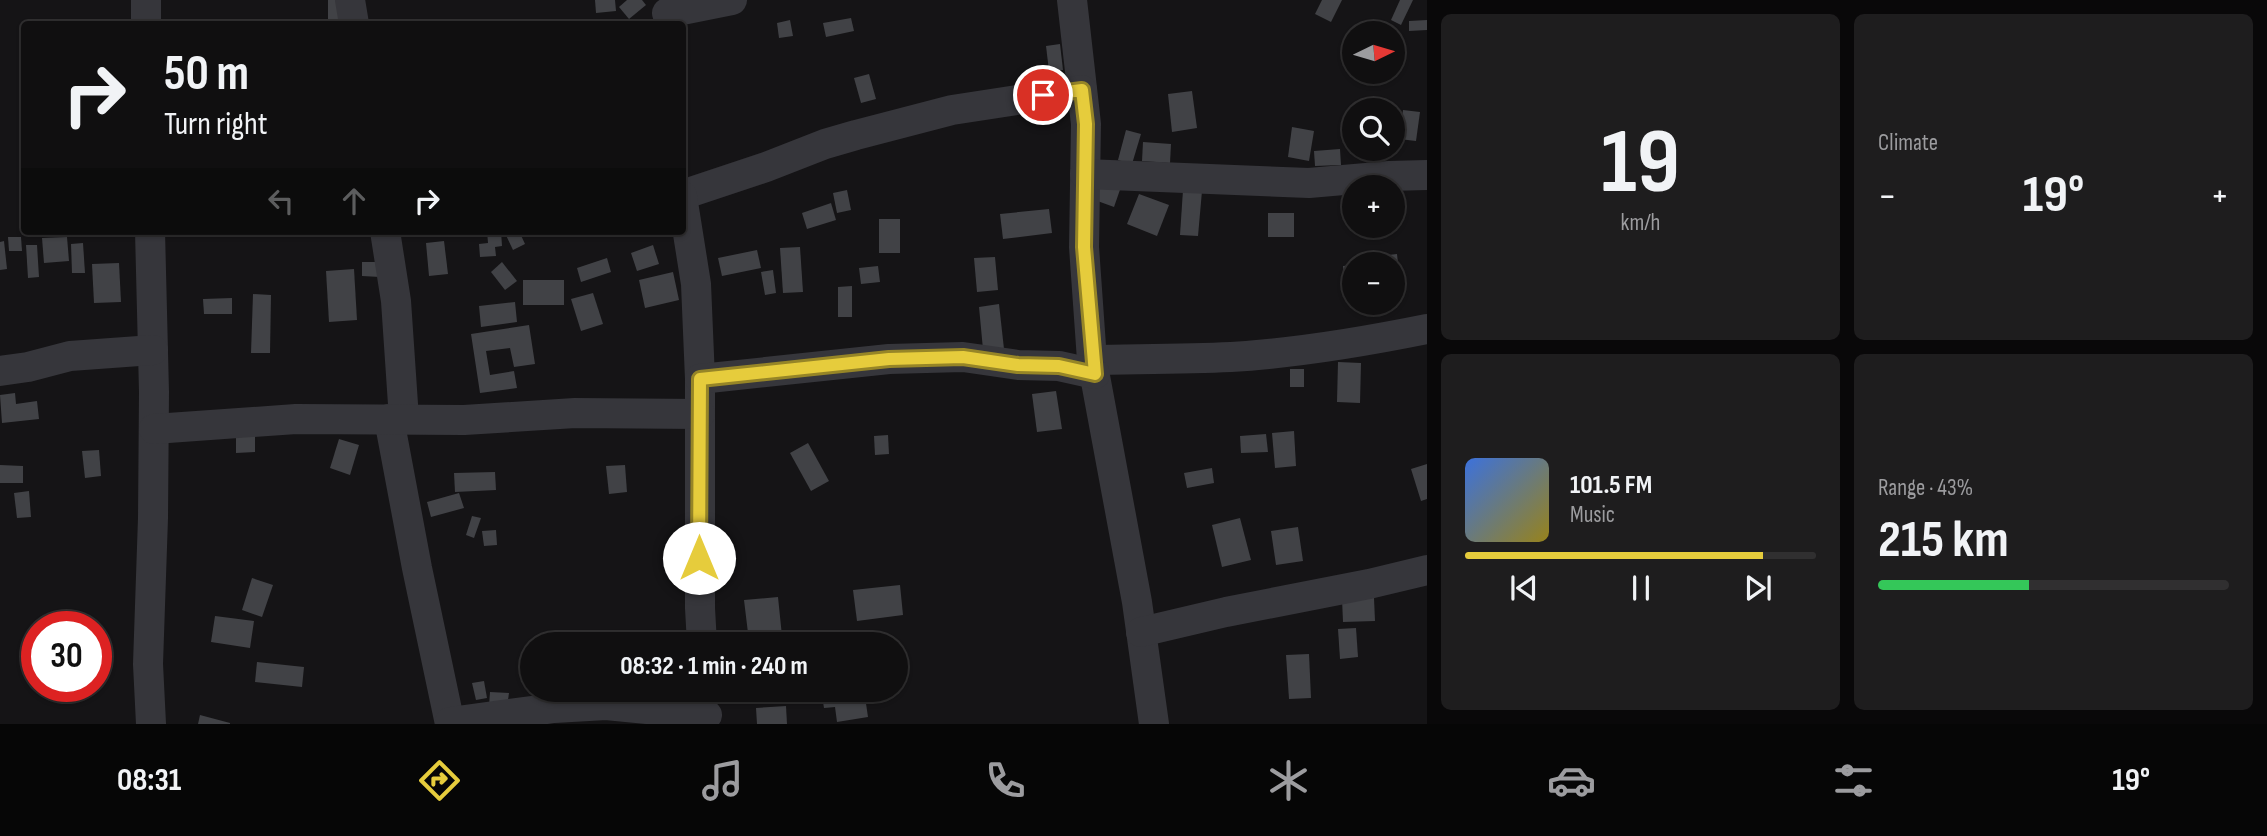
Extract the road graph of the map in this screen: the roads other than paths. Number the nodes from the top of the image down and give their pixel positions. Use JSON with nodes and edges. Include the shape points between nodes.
{"nodes":[{"id":1,"x":146,"y":0,"type":"edge"},
{"id":2,"x":350,"y":0,"type":"edge"},
{"id":3,"x":732,"y":0,"type":"edge"},
{"id":4,"x":1072,"y":0,"type":"edge"},
{"id":5,"x":667,"y":12,"type":"edge"},
{"id":6,"x":146,"y":21,"type":"edge"},
{"id":7,"x":354,"y":21,"type":"edge"},
{"id":8,"x":1082,"y":90,"type":"junction"},
{"id":9,"x":1085,"y":174,"type":"junction"},
{"id":10,"x":1427,"y":175,"type":"edge"},
{"id":11,"x":686,"y":195,"type":"edge"},
{"id":12,"x":686,"y":221,"type":"edge"},
{"id":13,"x":150,"y":235,"type":"edge"},
{"id":14,"x":387,"y":235,"type":"edge"},
{"id":15,"x":1427,"y":330,"type":"edge"},
{"id":16,"x":153,"y":350,"type":"junction"},
{"id":17,"x":1093,"y":367,"type":"junction"},
{"id":18,"x":0,"y":371,"type":"edge"},
{"id":19,"x":700,"y":379,"type":"junction"},
{"id":20,"x":700,"y":414,"type":"junction"},
{"id":21,"x":396,"y":419,"type":"junction"},
{"id":22,"x":154,"y":429,"type":"junction"},
{"id":23,"x":1427,"y":570,"type":"edge"},
{"id":24,"x":701,"y":632,"type":"edge"},
{"id":25,"x":1141,"y":632,"type":"junction"},
{"id":26,"x":707,"y":709,"type":"edge"},
{"id":27,"x":450,"y":723,"type":"edge"},
{"id":28,"x":151,"y":724,"type":"edge"},
{"id":29,"x":1154,"y":724,"type":"edge"}],
"edges":[{"from":1,"to":6,"type":"street"},
{"from":2,"to":7,"type":"street"},
{"from":3,"to":5,"type":"street"},
{"from":4,"to":8,"type":"street"},
{"from":8,"to":9,"type":"street"},
{"from":8,"to":11,"type":"street","via":[[952,110],[868,131]]},
{"from":9,"to":10,"type":"street","via":[[1309,183]]},
{"from":9,"to":17,"type":"street","via":[[1084,247]]},
{"from":12,"to":19,"type":"street","via":[[696,284]]},
{"from":13,"to":16,"type":"street"},
{"from":14,"to":21,"type":"street","via":[[396,301]]},
{"from":15,"to":17,"type":"street","via":[[1286,352]]},
{"from":16,"to":18,"type":"street","via":[[70,356]]},
{"from":16,"to":22,"type":"street"},
{"from":17,"to":19,"type":"street","via":[[1018,365],[963,357],[889,359]]},
{"from":17,"to":25,"type":"street"},
{"from":19,"to":20,"type":"street"},
{"from":20,"to":21,"type":"street"},
{"from":20,"to":24,"type":"street"},
{"from":21,"to":22,"type":"street","via":[[296,419]]},
{"from":21,"to":27,"type":"street","via":[[417,568]]},
{"from":22,"to":28,"type":"street","via":[[148,664]]},
{"from":23,"to":25,"type":"street"},
{"from":25,"to":29,"type":"street"},
{"from":26,"to":27,"type":"street","via":[[607,705]]}]}
